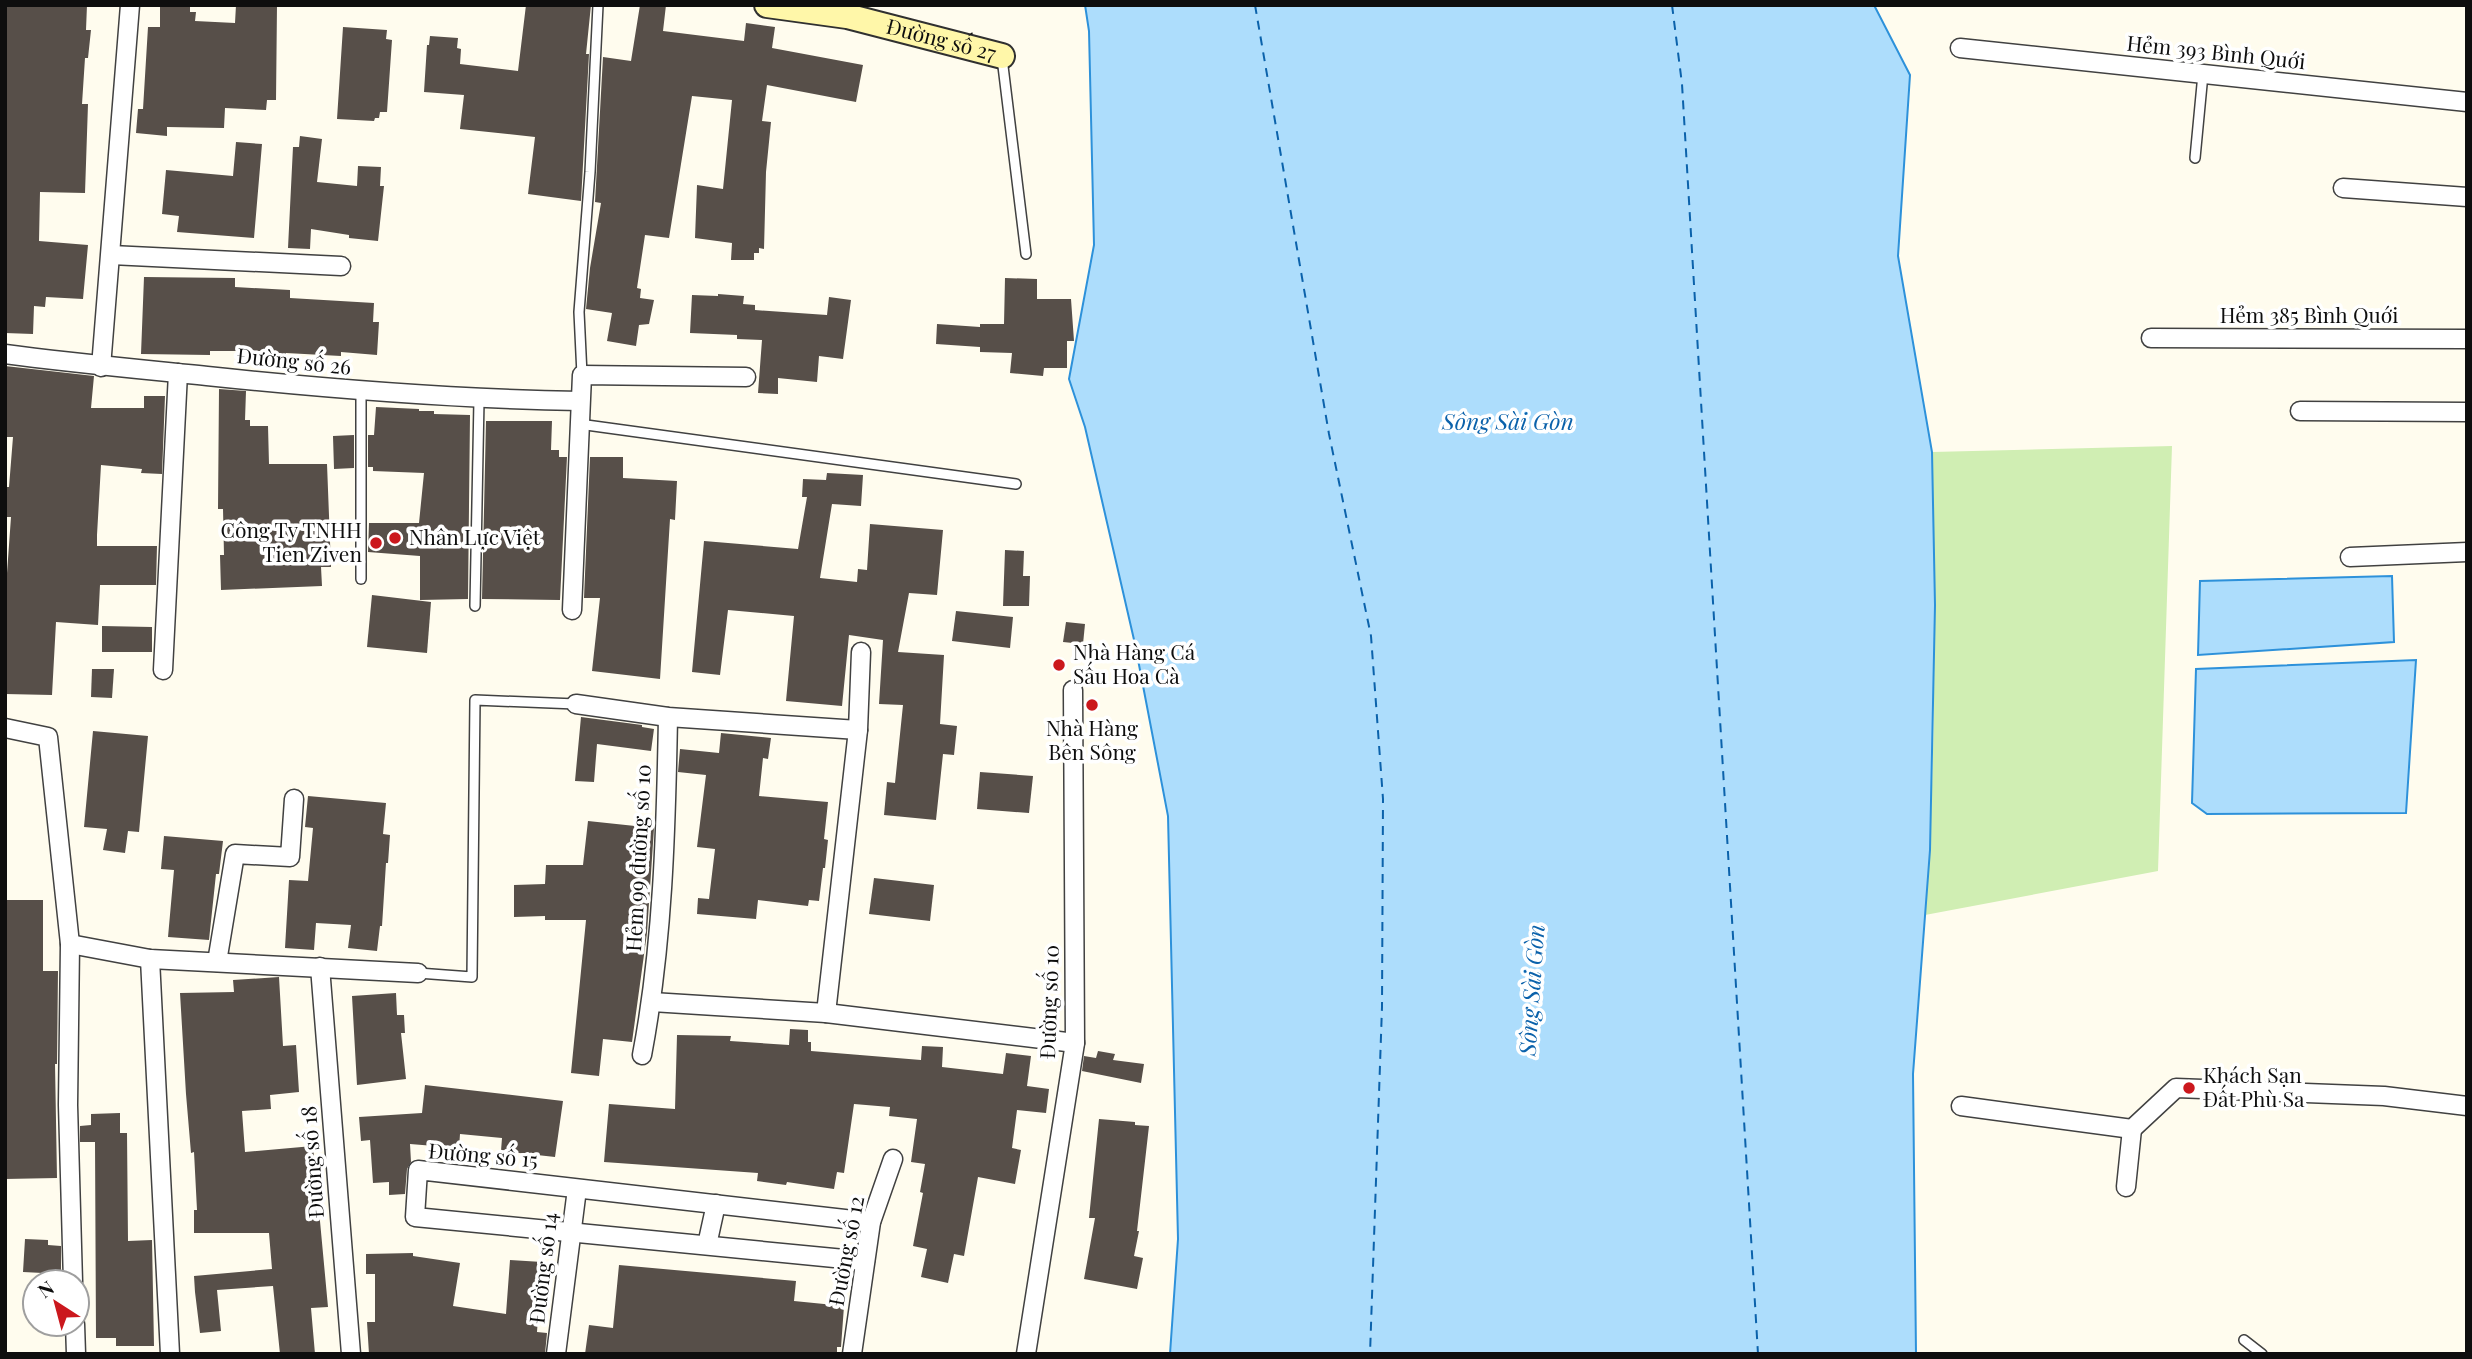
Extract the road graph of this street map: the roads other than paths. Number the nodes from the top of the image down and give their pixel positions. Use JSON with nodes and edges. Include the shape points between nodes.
{"nodes":[{"id":1,"x":130,"y":5,"type":"edge"},
{"id":2,"x":598,"y":5,"type":"edge"},
{"id":3,"x":767,"y":5,"type":"edge"},
{"id":4,"x":1960,"y":48,"type":"dead end"},
{"id":5,"x":1002,"y":56,"type":"joint"},
{"id":6,"x":2203,"y":74,"type":"junction"},
{"id":7,"x":2467,"y":102,"type":"edge"},
{"id":8,"x":2195,"y":158,"type":"dead end"},
{"id":9,"x":2343,"y":188,"type":"dead end"},
{"id":10,"x":2467,"y":197,"type":"edge"},
{"id":11,"x":1026,"y":254,"type":"dead end"},
{"id":12,"x":111,"y":255,"type":"junction"},
{"id":13,"x":341,"y":266,"type":"dead end"},
{"id":14,"x":2151,"y":338,"type":"dead end"},
{"id":15,"x":2467,"y":340,"type":"edge"},
{"id":16,"x":5,"y":354,"type":"edge"},
{"id":17,"x":101,"y":367,"type":"junction"},
{"id":18,"x":178,"y":373,"type":"junction"},
{"id":19,"x":582,"y":375,"type":"junction"},
{"id":20,"x":746,"y":377,"type":"dead end"},
{"id":21,"x":361,"y":392,"type":"junction"},
{"id":22,"x":479,"y":400,"type":"junction"},
{"id":23,"x":580,"y":401,"type":"junction"},
{"id":24,"x":2300,"y":411,"type":"dead end"},
{"id":25,"x":2467,"y":412,"type":"edge"},
{"id":26,"x":579,"y":424,"type":"junction"},
{"id":27,"x":1016,"y":484,"type":"dead end"},
{"id":28,"x":2467,"y":552,"type":"edge"},
{"id":29,"x":2350,"y":557,"type":"dead end"},
{"id":30,"x":361,"y":579,"type":"dead end"},
{"id":31,"x":475,"y":606,"type":"dead end"},
{"id":32,"x":572,"y":610,"type":"dead end"},
{"id":33,"x":861,"y":652,"type":"dead end"},
{"id":34,"x":163,"y":670,"type":"dead end"},
{"id":35,"x":1073,"y":690,"type":"dead end"},
{"id":36,"x":576,"y":704,"type":"joint"},
{"id":37,"x":668,"y":717,"type":"junction"},
{"id":38,"x":5,"y":728,"type":"edge"},
{"id":39,"x":858,"y":730,"type":"junction"},
{"id":40,"x":294,"y":799,"type":"dead end"},
{"id":41,"x":70,"y":944,"type":"junction"},
{"id":42,"x":149,"y":960,"type":"junction"},
{"id":43,"x":217,"y":962,"type":"junction"},
{"id":44,"x":320,"y":967,"type":"junction"},
{"id":45,"x":418,"y":973,"type":"joint"},
{"id":46,"x":652,"y":1002,"type":"junction"},
{"id":47,"x":826,"y":1013,"type":"junction"},
{"id":48,"x":1075,"y":1043,"type":"junction"},
{"id":49,"x":642,"y":1055,"type":"dead end"},
{"id":50,"x":1961,"y":1106,"type":"dead end"},
{"id":51,"x":2467,"y":1106,"type":"edge"},
{"id":52,"x":2132,"y":1129,"type":"junction"},
{"id":53,"x":893,"y":1160,"type":"dead end"},
{"id":54,"x":2126,"y":1187,"type":"dead end"},
{"id":55,"x":577,"y":1189,"type":"junction"},
{"id":56,"x":716,"y":1205,"type":"junction"},
{"id":57,"x":872,"y":1222,"type":"junction"},
{"id":58,"x":571,"y":1232,"type":"junction"},
{"id":59,"x":707,"y":1245,"type":"junction"},
{"id":60,"x":865,"y":1261,"type":"junction"},
{"id":61,"x":74,"y":1268,"type":"edge"},
{"id":62,"x":2244,"y":1340,"type":"dead end"},
{"id":63,"x":170,"y":1354,"type":"edge"},
{"id":64,"x":351,"y":1354,"type":"edge"},
{"id":65,"x":556,"y":1354,"type":"edge"},
{"id":66,"x":852,"y":1354,"type":"edge"},
{"id":67,"x":1026,"y":1354,"type":"edge"},
{"id":68,"x":2262,"y":1354,"type":"edge"}],
"edges":[{"from":1,"to":12,"type":"street"},
{"from":2,"to":19,"type":"lane","via":[[579,312]]},
{"from":3,"to":5,"type":"street","name":"Đường số 27","via":[[847,16]]},
{"from":4,"to":6,"type":"street","name":"Hẻm 393 Bình Quới"},
{"from":5,"to":11,"type":"lane","name":"Đường số 27"},
{"from":6,"to":7,"type":"street","name":"Hẻm 393 Bình Quới"},
{"from":6,"to":8,"type":"lane"},
{"from":9,"to":10,"type":"street"},
{"from":12,"to":13,"type":"street"},
{"from":12,"to":17,"type":"street"},
{"from":14,"to":15,"type":"street","name":"Hẻm 385 Bình Quới"},
{"from":16,"to":17,"type":"street","name":"Đường số 26"},
{"from":17,"to":18,"type":"street","name":"Đường số 26"},
{"from":18,"to":21,"type":"street","name":"Đường số 26"},
{"from":18,"to":34,"type":"street"},
{"from":19,"to":20,"type":"street"},
{"from":19,"to":23,"type":"street"},
{"from":21,"to":22,"type":"street","name":"Đường số 26"},
{"from":21,"to":30,"type":"lane"},
{"from":22,"to":23,"type":"street","name":"Đường số 26"},
{"from":22,"to":31,"type":"lane"},
{"from":23,"to":26,"type":"street"},
{"from":24,"to":25,"type":"street"},
{"from":26,"to":27,"type":"lane"},
{"from":26,"to":32,"type":"street"},
{"from":28,"to":29,"type":"street"},
{"from":33,"to":39,"type":"street"},
{"from":35,"to":48,"type":"street","name":"Đường số 10"},
{"from":36,"to":37,"type":"street"},
{"from":36,"to":45,"type":"lane","via":[[475,700],[472,977]]},
{"from":37,"to":39,"type":"street"},
{"from":37,"to":46,"type":"street","name":"Hẻm 99 đường số 10","via":[[666,825]]},
{"from":38,"to":41,"type":"street","via":[[48,737]]},
{"from":39,"to":47,"type":"street"},
{"from":40,"to":43,"type":"street","via":[[290,857],[235,854]]},
{"from":41,"to":42,"type":"street"},
{"from":41,"to":61,"type":"street","via":[[68,1105]]},
{"from":42,"to":43,"type":"street"},
{"from":42,"to":63,"type":"street"},
{"from":43,"to":44,"type":"street"},
{"from":44,"to":45,"type":"street"},
{"from":44,"to":64,"type":"street","name":"Đường số 18"},
{"from":46,"to":47,"type":"street"},
{"from":46,"to":49,"type":"street","name":"Hẻm 99 đường số 10"},
{"from":47,"to":48,"type":"street"},
{"from":48,"to":67,"type":"street","name":"Đường số 10"},
{"from":50,"to":52,"type":"street"},
{"from":51,"to":52,"type":"street","via":[[2384,1096],[2176,1088]]},
{"from":52,"to":54,"type":"street"},
{"from":53,"to":57,"type":"street","name":"Đường số 12"},
{"from":55,"to":56,"type":"street","name":"Đường số 15"},
{"from":55,"to":58,"type":"street","name":"Đường số 14"},
{"from":55,"to":58,"type":"street","name":"Đường số 15","via":[[418,1170],[415,1217]]},
{"from":56,"to":57,"type":"street","name":"Đường số 15"},
{"from":56,"to":59,"type":"street"},
{"from":57,"to":60,"type":"street","name":"Đường số 12"},
{"from":58,"to":59,"type":"street","name":"Đường số 15"},
{"from":58,"to":65,"type":"street","name":"Đường số 14"},
{"from":59,"to":60,"type":"street","name":"Đường số 15"},
{"from":60,"to":66,"type":"street","name":"Đường số 12"},
{"from":62,"to":68,"type":"lane"}]}
